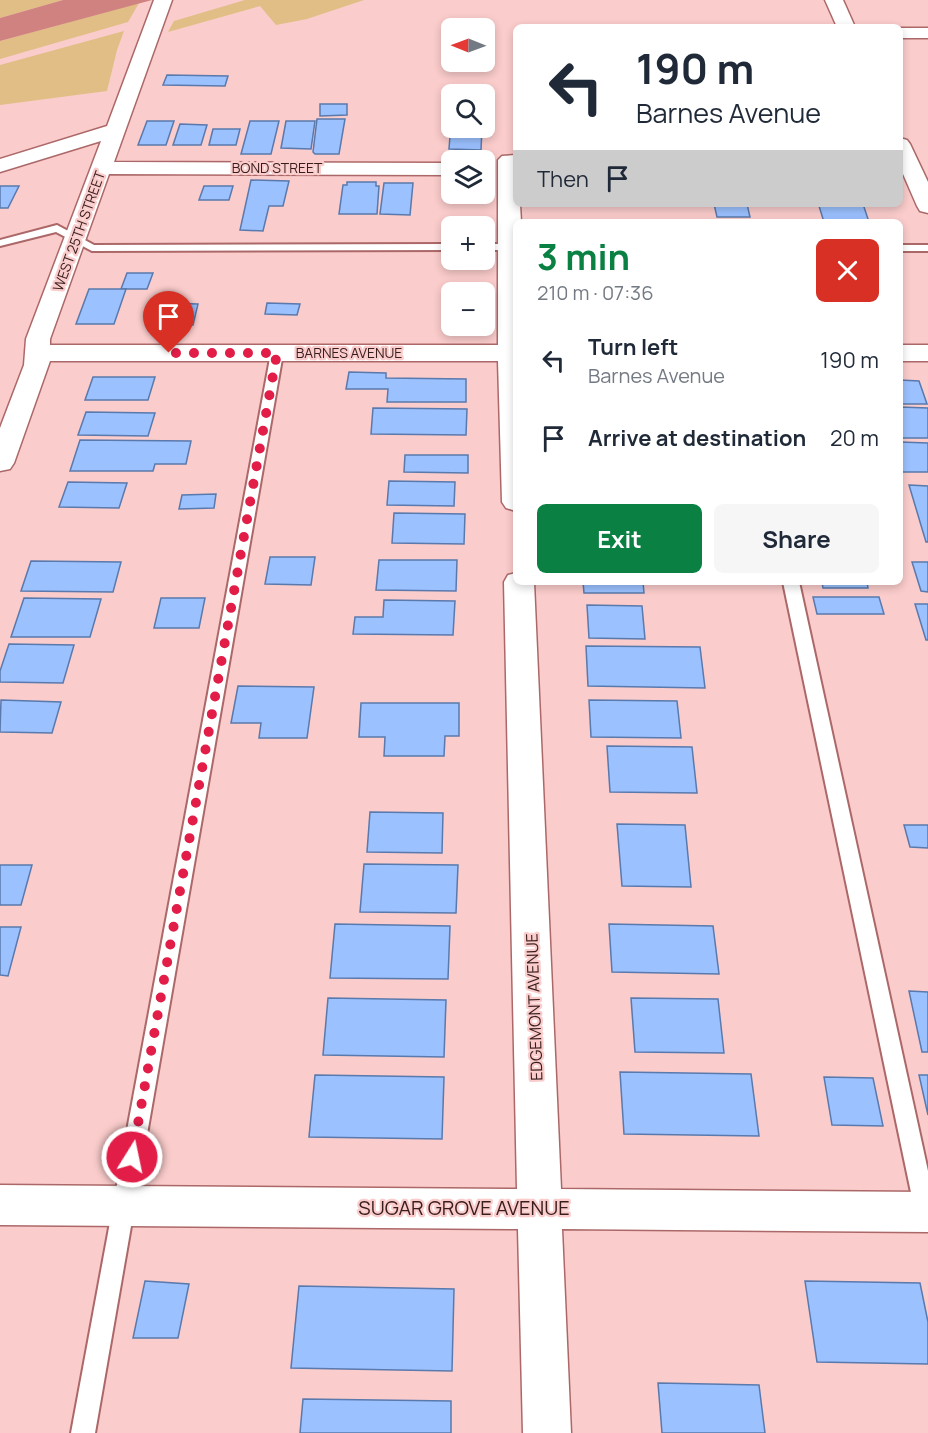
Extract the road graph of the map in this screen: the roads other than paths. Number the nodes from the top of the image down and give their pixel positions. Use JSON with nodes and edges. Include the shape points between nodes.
{"nodes":[{"id":1,"x":834,"y":0,"type":"edge"},
{"id":2,"x":162,"y":4,"type":"edge"},
{"id":3,"x":845,"y":24,"type":"edge"},
{"id":4,"x":903,"y":33,"type":"edge"},
{"id":5,"x":928,"y":33,"type":"edge"},
{"id":6,"x":117,"y":129,"type":"junction"},
{"id":7,"x":0,"y":166,"type":"edge"},
{"id":8,"x":506,"y":166,"type":"edge"},
{"id":9,"x":102,"y":168,"type":"junction"},
{"id":10,"x":905,"y":168,"type":"edge"},
{"id":11,"x":441,"y":169,"type":"edge"},
{"id":12,"x":928,"y":206,"type":"edge"},
{"id":13,"x":76,"y":237,"type":"junction"},
{"id":14,"x":0,"y":243,"type":"edge"},
{"id":15,"x":441,"y":247,"type":"edge"},
{"id":16,"x":495,"y":247,"type":"edge"},
{"id":17,"x":513,"y":247,"type":"edge"},
{"id":18,"x":903,"y":248,"type":"edge"},
{"id":19,"x":928,"y":248,"type":"edge"},
{"id":20,"x":37,"y":353,"type":"junction"},
{"id":21,"x":277,"y":353,"type":"junction"},
{"id":22,"x":513,"y":353,"type":"edge"},
{"id":23,"x":903,"y":353,"type":"edge"},
{"id":24,"x":928,"y":353,"type":"edge"},
{"id":25,"x":0,"y":463,"type":"edge"},
{"id":26,"x":519,"y":585,"type":"edge"},
{"id":27,"x":792,"y":585,"type":"edge"},
{"id":28,"x":0,"y":1205,"type":"edge"},
{"id":29,"x":123,"y":1206,"type":"junction"},
{"id":30,"x":540,"y":1209,"type":"junction"},
{"id":31,"x":927,"y":1215,"type":"edge"},
{"id":32,"x":83,"y":1433,"type":"edge"},
{"id":33,"x":546,"y":1433,"type":"edge"}],
"edges":[{"from":1,"to":3,"type":"street"},
{"from":2,"to":6,"type":"street","name":"WEST 25TH STREET"},
{"from":4,"to":5,"type":"street"},
{"from":6,"to":7,"type":"street"},
{"from":6,"to":9,"type":"street","name":"WEST 25TH STREET"},
{"from":8,"to":17,"type":"street"},
{"from":9,"to":11,"type":"street","name":"BOND STREET"},
{"from":9,"to":13,"type":"street","name":"WEST 25TH STREET"},
{"from":10,"to":12,"type":"street"},
{"from":13,"to":14,"type":"lane","via":[[57,228]]},
{"from":13,"to":15,"type":"lane","via":[[92,248]]},
{"from":13,"to":20,"type":"street","name":"WEST 25TH STREET"},
{"from":16,"to":17,"type":"lane"},
{"from":17,"to":22,"type":"street"},
{"from":18,"to":19,"type":"lane"},
{"from":20,"to":21,"type":"street","name":"BARNES AVENUE"},
{"from":20,"to":25,"type":"street","name":"WEST 25TH STREET","via":[[37,365]]},
{"from":21,"to":22,"type":"street","name":"BARNES AVENUE"},
{"from":21,"to":29,"type":"lane"},
{"from":23,"to":24,"type":"street"},
{"from":26,"to":30,"type":"street","name":"EDGEMONT AVENUE"},
{"from":27,"to":31,"type":"lane"},
{"from":28,"to":29,"type":"street","name":"SUGAR GROVE AVENUE"},
{"from":29,"to":30,"type":"street","name":"SUGAR GROVE AVENUE"},
{"from":29,"to":32,"type":"lane"},
{"from":30,"to":31,"type":"street","name":"SUGAR GROVE AVENUE"},
{"from":30,"to":33,"type":"street","name":"EDGEMONT AVENUE"}]}
